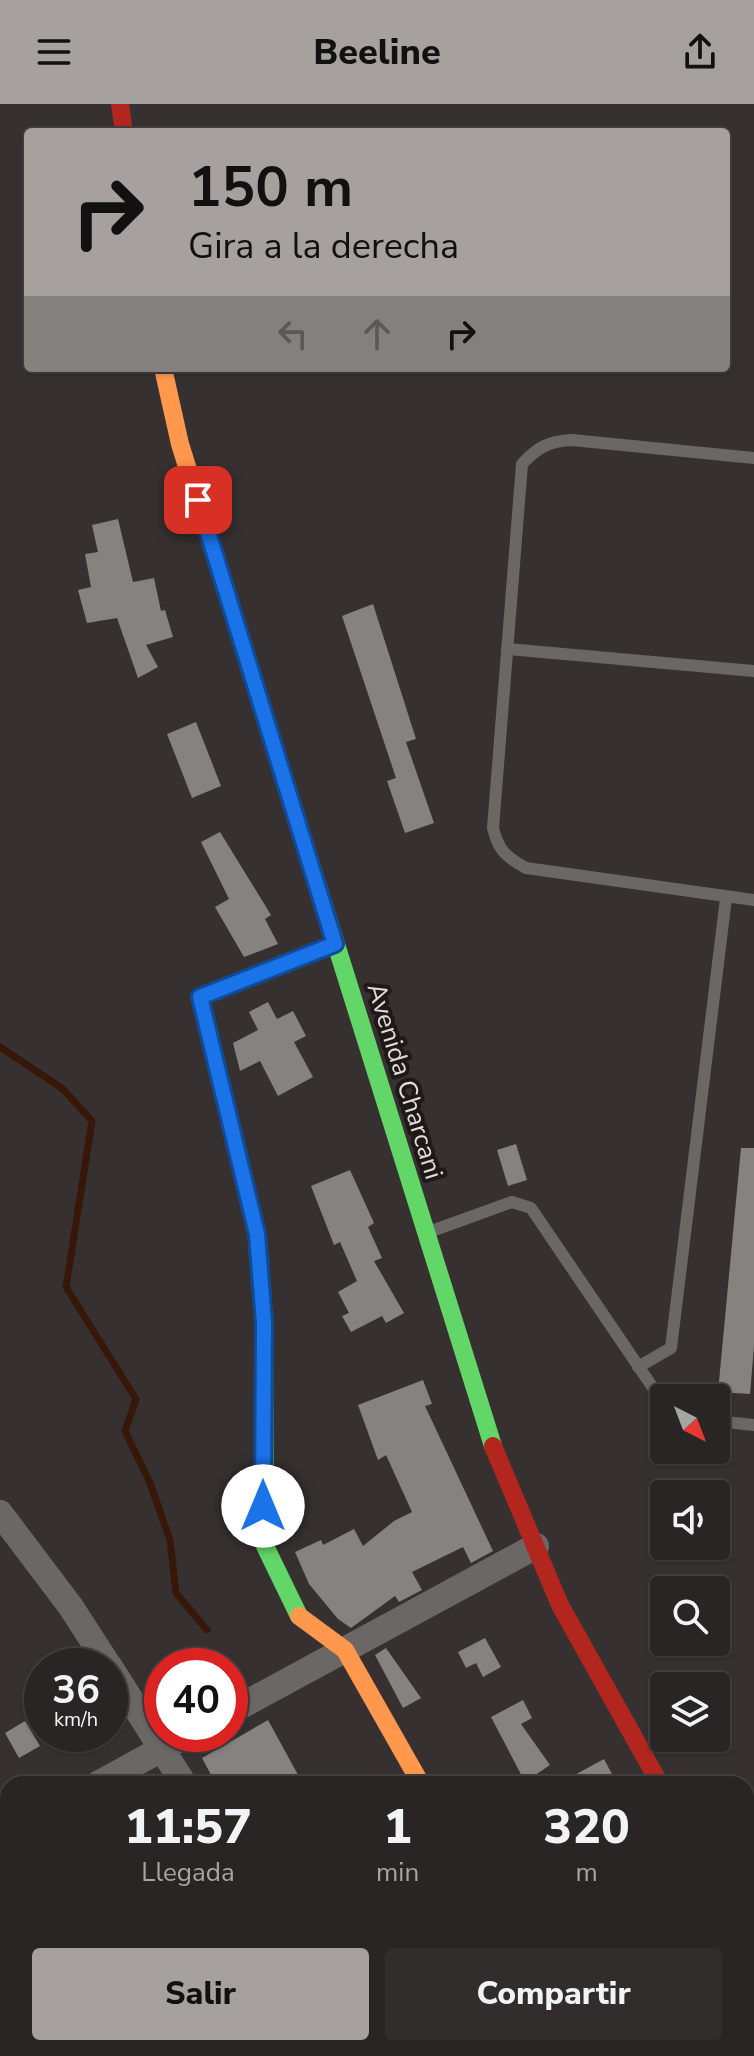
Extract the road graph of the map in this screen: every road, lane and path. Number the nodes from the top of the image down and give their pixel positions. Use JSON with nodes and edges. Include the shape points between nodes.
{"nodes":[{"id":1,"x":120,"y":104,"type":"edge"},
{"id":2,"x":123,"y":128,"type":"edge"},
{"id":3,"x":164,"y":372,"type":"edge"},
{"id":4,"x":754,"y":458,"type":"edge"},
{"id":5,"x":507,"y":649,"type":"junction"},
{"id":6,"x":754,"y":671,"type":"edge"},
{"id":7,"x":726,"y":898,"type":"junction"},
{"id":8,"x":754,"y":900,"type":"edge"},
{"id":9,"x":335,"y":944,"type":"junction"},
{"id":10,"x":426,"y":1234,"type":"junction"},
{"id":11,"x":638,"y":1367,"type":"junction"},
{"id":12,"x":650,"y":1384,"type":"edge"},
{"id":13,"x":730,"y":1422,"type":"edge"},
{"id":14,"x":754,"y":1425,"type":"edge"},
{"id":15,"x":0,"y":1513,"type":"edge"},
{"id":16,"x":536,"y":1546,"type":"junction"},
{"id":17,"x":98,"y":1648,"type":"edge"},
{"id":18,"x":345,"y":1650,"type":"junction"},
{"id":19,"x":128,"y":1695,"type":"edge"},
{"id":20,"x":248,"y":1702,"type":"edge"},
{"id":21,"x":144,"y":1719,"type":"edge"},
{"id":22,"x":156,"y":1752,"type":"edge"},
{"id":23,"x":165,"y":1752,"type":"edge"},
{"id":24,"x":112,"y":1776,"type":"edge"},
{"id":25,"x":179,"y":1776,"type":"edge"},
{"id":26,"x":416,"y":1776,"type":"edge"},
{"id":27,"x":656,"y":1776,"type":"edge"}],
"edges":[{"from":1,"to":2,"type":"main road"},
{"from":3,"to":9,"type":"main road","name":"Avenida Charcani","via":[[180,444]]},
{"from":4,"to":5,"type":"lane","via":[[572,440],[552,441],[535,450],[522,464]]},
{"from":5,"to":6,"type":"lane"},
{"from":5,"to":7,"type":"lane","via":[[493,828],[497,847],[526,868]]},
{"from":7,"to":8,"type":"lane"},
{"from":7,"to":11,"type":"lane","via":[[671,1348]]},
{"from":9,"to":10,"type":"main road","name":"Avenida Charcani"},
{"from":9,"to":18,"type":"main road","via":[[200,997],[257,1234],[264,1323],[265,1546],[296,1614]]},
{"from":10,"to":11,"type":"lane","via":[[512,1202],[531,1208]]},
{"from":10,"to":16,"type":"main road","name":"Avenida Charcani","via":[[492,1443]]},
{"from":11,"to":12,"type":"lane"},
{"from":13,"to":14,"type":"lane"},
{"from":15,"to":17,"type":"street"},
{"from":16,"to":18,"type":"street"},
{"from":16,"to":27,"type":"main road","name":"Avenida Charcani","via":[[560,1605]]},
{"from":18,"to":20,"type":"street"},
{"from":18,"to":26,"type":"main road"},
{"from":19,"to":21,"type":"street"},
{"from":22,"to":24,"type":"street"},
{"from":23,"to":25,"type":"street"}]}
